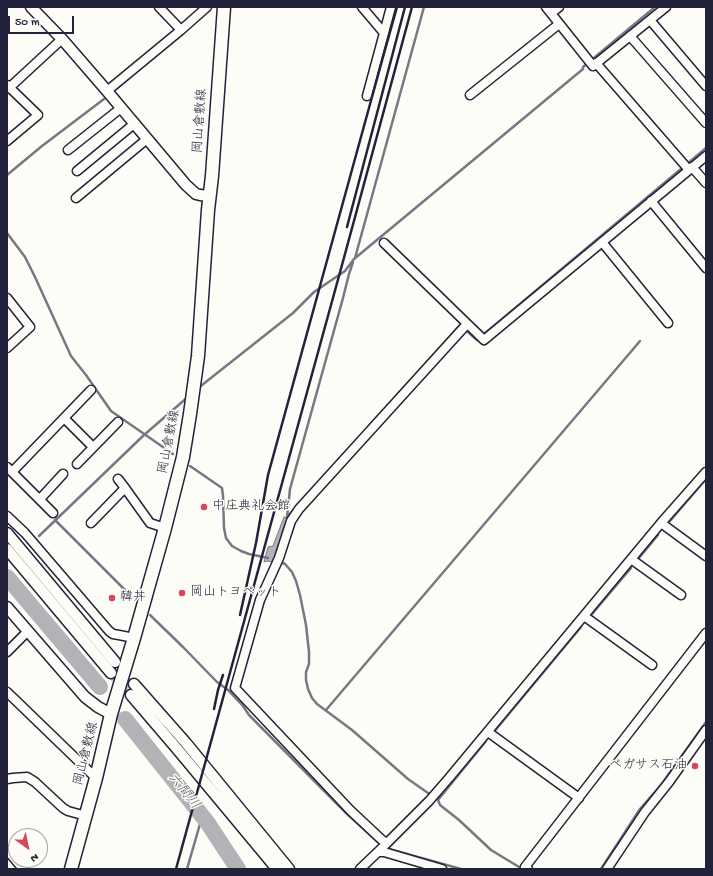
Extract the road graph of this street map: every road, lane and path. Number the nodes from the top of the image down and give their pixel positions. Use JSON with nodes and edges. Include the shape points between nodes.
{"nodes":[{"id":1,"x":31,"y":7,"type":"edge"},
{"id":2,"x":159,"y":7,"type":"edge"},
{"id":3,"x":207,"y":7,"type":"edge"},
{"id":4,"x":224,"y":7,"type":"edge"},
{"id":5,"x":362,"y":7,"type":"edge"},
{"id":6,"x":391,"y":7,"type":"edge"},
{"id":7,"x":559,"y":7,"type":"edge"},
{"id":8,"x":666,"y":7,"type":"edge"},
{"id":9,"x":548,"y":10,"type":"edge"},
{"id":10,"x":650,"y":20,"type":"junction"},
{"id":11,"x":559,"y":24,"type":"junction"},
{"id":12,"x":180,"y":30,"type":"junction"},
{"id":13,"x":384,"y":33,"type":"junction"},
{"id":14,"x":630,"y":36,"type":"junction"},
{"id":15,"x":62,"y":39,"type":"junction"},
{"id":16,"x":592,"y":62,"type":"junction"},
{"id":17,"x":8,"y":86,"type":"edge"},
{"id":18,"x":706,"y":86,"type":"edge"},
{"id":19,"x":107,"y":91,"type":"junction"},
{"id":20,"x":470,"y":95,"type":"dead end"},
{"id":21,"x":367,"y":96,"type":"dead end"},
{"id":22,"x":121,"y":108,"type":"junction"},
{"id":23,"x":706,"y":123,"type":"edge"},
{"id":24,"x":134,"y":124,"type":"junction"},
{"id":25,"x":7,"y":140,"type":"edge"},
{"id":26,"x":146,"y":140,"type":"junction"},
{"id":27,"x":68,"y":150,"type":"dead end"},
{"id":28,"x":706,"y":156,"type":"edge"},
{"id":29,"x":688,"y":167,"type":"junction"},
{"id":30,"x":77,"y":171,"type":"dead end"},
{"id":31,"x":706,"y":183,"type":"edge"},
{"id":32,"x":209,"y":196,"type":"junction"},
{"id":33,"x":76,"y":198,"type":"dead end"},
{"id":34,"x":651,"y":201,"type":"junction"},
{"id":35,"x":602,"y":242,"type":"junction"},
{"id":36,"x":384,"y":243,"type":"dead end"},
{"id":37,"x":706,"y":268,"type":"edge"},
{"id":38,"x":7,"y":298,"type":"edge"},
{"id":39,"x":668,"y":323,"type":"dead end"},
{"id":40,"x":465,"y":326,"type":"junction"},
{"id":41,"x":7,"y":348,"type":"edge"},
{"id":42,"x":91,"y":390,"type":"dead end"},
{"id":43,"x":64,"y":418,"type":"junction"},
{"id":44,"x":118,"y":422,"type":"dead end"},
{"id":45,"x":93,"y":447,"type":"junction"},
{"id":46,"x":77,"y":464,"type":"dead end"},
{"id":47,"x":9,"y":469,"type":"edge"},
{"id":48,"x":706,"y":472,"type":"edge"},
{"id":49,"x":63,"y":474,"type":"dead end"},
{"id":50,"x":118,"y":479,"type":"dead end"},
{"id":51,"x":125,"y":488,"type":"junction"},
{"id":52,"x":40,"y":499,"type":"junction"},
{"id":53,"x":53,"y":513,"type":"dead end"},
{"id":54,"x":7,"y":516,"type":"edge"},
{"id":55,"x":91,"y":522,"type":"dead end"},
{"id":56,"x":661,"y":523,"type":"junction"},
{"id":57,"x":165,"y":528,"type":"junction"},
{"id":58,"x":7,"y":533,"type":"edge"},
{"id":59,"x":7,"y":549,"type":"edge"},
{"id":60,"x":706,"y":556,"type":"edge"},
{"id":61,"x":631,"y":559,"type":"junction"},
{"id":62,"x":681,"y":595,"type":"dead end"},
{"id":63,"x":7,"y":607,"type":"edge"},
{"id":64,"x":584,"y":616,"type":"junction"},
{"id":65,"x":28,"y":631,"type":"junction"},
{"id":66,"x":706,"y":633,"type":"edge"},
{"id":67,"x":134,"y":638,"type":"junction"},
{"id":68,"x":7,"y":652,"type":"edge"},
{"id":69,"x":115,"y":662,"type":"tunnel mouth"},
{"id":70,"x":652,"y":665,"type":"dead end"},
{"id":71,"x":111,"y":673,"type":"tunnel mouth"},
{"id":72,"x":134,"y":684,"type":"tunnel mouth"},
{"id":73,"x":7,"y":692,"type":"edge"},
{"id":74,"x":131,"y":696,"type":"tunnel mouth"},
{"id":75,"x":111,"y":714,"type":"junction"},
{"id":76,"x":706,"y":730,"type":"edge"},
{"id":77,"x":488,"y":732,"type":"junction"},
{"id":78,"x":96,"y":778,"type":"junction"},
{"id":79,"x":7,"y":779,"type":"edge"},
{"id":80,"x":579,"y":798,"type":"junction"},
{"id":81,"x":86,"y":816,"type":"junction"},
{"id":82,"x":383,"y":847,"type":"junction"},
{"id":83,"x":7,"y":850,"type":"edge"},
{"id":84,"x":23,"y":869,"type":"edge"},
{"id":85,"x":71,"y":869,"type":"edge"},
{"id":86,"x":277,"y":869,"type":"edge"},
{"id":87,"x":289,"y":869,"type":"edge"},
{"id":88,"x":360,"y":869,"type":"edge"},
{"id":89,"x":442,"y":869,"type":"edge"},
{"id":90,"x":528,"y":869,"type":"edge"},
{"id":91,"x":607,"y":869,"type":"edge"}],
"edges":[{"from":1,"to":15,"type":"street"},
{"from":2,"to":12,"type":"street"},
{"from":3,"to":12,"type":"street"},
{"from":4,"to":32,"type":"main road","name":"岡山倉敷線"},
{"from":5,"to":13,"type":"street"},
{"from":6,"to":13,"type":"street"},
{"from":7,"to":9,"type":"street"},
{"from":8,"to":10,"type":"street"},
{"from":9,"to":11,"type":"street"},
{"from":10,"to":14,"type":"street"},
{"from":10,"to":18,"type":"street"},
{"from":11,"to":16,"type":"street"},
{"from":11,"to":20,"type":"street"},
{"from":12,"to":19,"type":"street"},
{"from":13,"to":21,"type":"street"},
{"from":14,"to":16,"type":"street"},
{"from":14,"to":23,"type":"street"},
{"from":15,"to":17,"type":"street"},
{"from":15,"to":19,"type":"street"},
{"from":16,"to":29,"type":"street"},
{"from":17,"to":25,"type":"street","via":[[38,115]]},
{"from":19,"to":22,"type":"street"},
{"from":22,"to":24,"type":"street"},
{"from":22,"to":27,"type":"street"},
{"from":24,"to":26,"type":"street"},
{"from":24,"to":30,"type":"street"},
{"from":26,"to":32,"type":"street","via":[[196,194]]},
{"from":26,"to":33,"type":"street"},
{"from":28,"to":29,"type":"street"},
{"from":29,"to":31,"type":"street"},
{"from":29,"to":34,"type":"street"},
{"from":32,"to":57,"type":"main road","name":"岡山倉敷線","via":[[198,356],[192,404],[183,457]]},
{"from":34,"to":35,"type":"street"},
{"from":34,"to":37,"type":"street"},
{"from":35,"to":39,"type":"street"},
{"from":35,"to":40,"type":"street","via":[[484,340]]},
{"from":36,"to":40,"type":"street"},
{"from":38,"to":41,"type":"street","via":[[30,327]]},
{"from":40,"to":82,"type":"street","via":[[290,521],[277,561],[260,600],[235,688],[350,810],[382,840]]},
{"from":42,"to":43,"type":"street"},
{"from":43,"to":45,"type":"street"},
{"from":43,"to":47,"type":"street"},
{"from":44,"to":45,"type":"street"},
{"from":45,"to":46,"type":"street"},
{"from":47,"to":52,"type":"street"},
{"from":48,"to":56,"type":"street"},
{"from":49,"to":52,"type":"street"},
{"from":50,"to":51,"type":"street"},
{"from":51,"to":55,"type":"street"},
{"from":51,"to":57,"type":"street","via":[[150,523]]},
{"from":52,"to":53,"type":"street"},
{"from":54,"to":67,"type":"street","via":[[25,533],[109,631]]},
{"from":56,"to":60,"type":"street"},
{"from":56,"to":61,"type":"street"},
{"from":57,"to":67,"type":"main road","name":"岡山倉敷線"},
{"from":58,"to":69,"type":"street"},
{"from":59,"to":71,"type":"street"},
{"from":61,"to":62,"type":"street"},
{"from":61,"to":64,"type":"street"},
{"from":63,"to":65,"type":"street"},
{"from":64,"to":70,"type":"street"},
{"from":64,"to":77,"type":"street"},
{"from":65,"to":68,"type":"street"},
{"from":65,"to":75,"type":"street","via":[[85,698]]},
{"from":66,"to":80,"type":"street"},
{"from":67,"to":75,"type":"main road","name":"岡山倉敷線"},
{"from":72,"to":87,"type":"street"},
{"from":73,"to":78,"type":"street"},
{"from":74,"to":86,"type":"street"},
{"from":75,"to":78,"type":"main road","name":"岡山倉敷線"},
{"from":76,"to":91,"type":"street","via":[[645,812]]},
{"from":77,"to":80,"type":"street"},
{"from":77,"to":82,"type":"street","via":[[433,796]]},
{"from":78,"to":81,"type":"main road","name":"岡山倉敷線"},
{"from":79,"to":81,"type":"street","via":[[27,777],[63,808]]},
{"from":80,"to":90,"type":"street","via":[[525,867]]},
{"from":81,"to":85,"type":"main road","name":"岡山倉敷線"},
{"from":82,"to":88,"type":"street"},
{"from":82,"to":89,"type":"street","via":[[384,852]]},
{"from":83,"to":84,"type":"street"}]}
